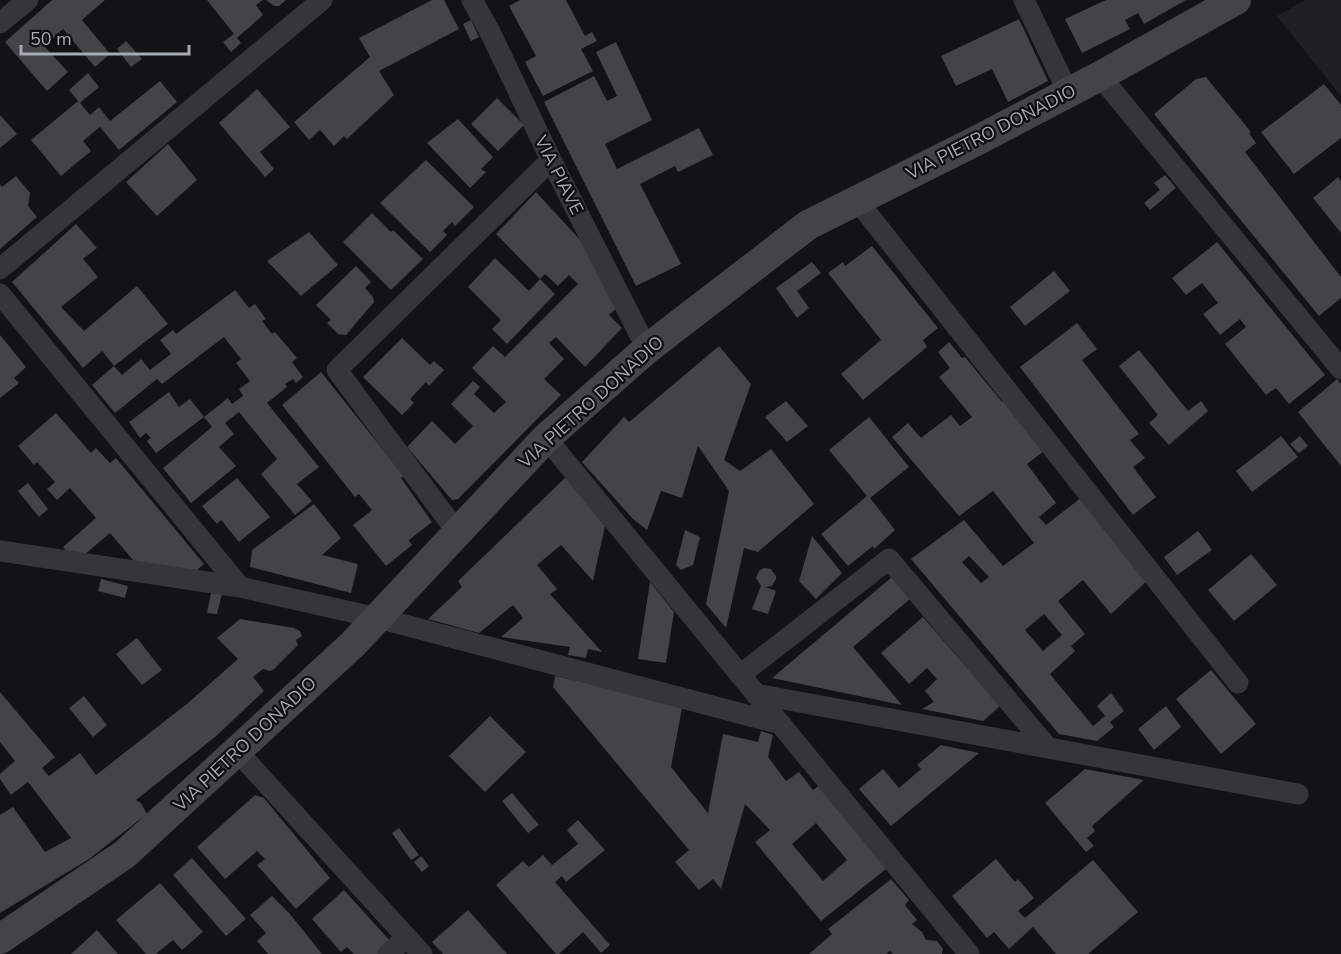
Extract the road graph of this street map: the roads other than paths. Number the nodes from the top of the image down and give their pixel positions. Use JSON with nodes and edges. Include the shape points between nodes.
{"nodes":[{"id":1,"x":28,"y":0,"type":"edge"},
{"id":2,"x":322,"y":0,"type":"edge"},
{"id":3,"x":472,"y":0,"type":"edge"},
{"id":4,"x":1024,"y":0,"type":"edge"},
{"id":5,"x":1236,"y":0,"type":"edge"},
{"id":6,"x":0,"y":23,"type":"edge"},
{"id":7,"x":1100,"y":76,"type":"junction"},
{"id":8,"x":1068,"y":92,"type":"junction"},
{"id":9,"x":551,"y":160,"type":"junction"},
{"id":10,"x":856,"y":199,"type":"junction"},
{"id":11,"x":0,"y":269,"type":"edge"},
{"id":12,"x":0,"y":294,"type":"edge"},
{"id":13,"x":647,"y":349,"type":"junction"},
{"id":14,"x":1341,"y":369,"type":"edge"},
{"id":15,"x":546,"y":438,"type":"junction"},
{"id":16,"x":457,"y":532,"type":"junction"},
{"id":17,"x":0,"y":551,"type":"edge"},
{"id":18,"x":240,"y":587,"type":"junction"},
{"id":19,"x":378,"y":618,"type":"junction"},
{"id":20,"x":740,"y":675,"type":"junction"},
{"id":21,"x":1238,"y":683,"type":"dead end"},
{"id":22,"x":756,"y":694,"type":"junction"},
{"id":23,"x":781,"y":724,"type":"junction"},
{"id":24,"x":1048,"y":748,"type":"junction"},
{"id":25,"x":237,"y":751,"type":"junction"},
{"id":26,"x":1298,"y":794,"type":"dead end"},
{"id":27,"x":406,"y":937,"type":"junction"},
{"id":28,"x":0,"y":939,"type":"edge"},
{"id":29,"x":388,"y":954,"type":"edge"},
{"id":30,"x":422,"y":954,"type":"edge"},
{"id":31,"x":969,"y":954,"type":"edge"}],
"edges":[{"from":1,"to":6,"type":"street"},
{"from":2,"to":11,"type":"street"},
{"from":3,"to":9,"type":"street","name":"VIA PIAVE"},
{"from":4,"to":8,"type":"street"},
{"from":5,"to":7,"type":"main road","name":"VIA PIETRO DONADIO"},
{"from":7,"to":8,"type":"main road","name":"VIA PIETRO DONADIO"},
{"from":7,"to":14,"type":"street"},
{"from":8,"to":10,"type":"main road","name":"VIA PIETRO DONADIO"},
{"from":9,"to":13,"type":"street","name":"VIA PIAVE"},
{"from":9,"to":16,"type":"street","via":[[337,370]]},
{"from":10,"to":13,"type":"main road","name":"VIA PIETRO DONADIO","via":[[808,225]]},
{"from":10,"to":21,"type":"street"},
{"from":12,"to":18,"type":"street"},
{"from":13,"to":15,"type":"main road","name":"VIA PIETRO DONADIO"},
{"from":15,"to":16,"type":"main road","name":"VIA PIETRO DONADIO"},
{"from":15,"to":20,"type":"street"},
{"from":16,"to":19,"type":"main road","name":"VIA PIETRO DONADIO"},
{"from":17,"to":18,"type":"street"},
{"from":18,"to":19,"type":"street"},
{"from":19,"to":23,"type":"street"},
{"from":19,"to":25,"type":"main road","name":"VIA PIETRO DONADIO"},
{"from":20,"to":22,"type":"street"},
{"from":20,"to":24,"type":"street","via":[[889,559]]},
{"from":22,"to":23,"type":"street"},
{"from":22,"to":24,"type":"street"},
{"from":23,"to":31,"type":"street"},
{"from":24,"to":26,"type":"street"},
{"from":25,"to":27,"type":"street"},
{"from":25,"to":28,"type":"main road","name":"VIA PIETRO DONADIO","via":[[125,854]]},
{"from":27,"to":29,"type":"street"},
{"from":27,"to":30,"type":"street"}]}
